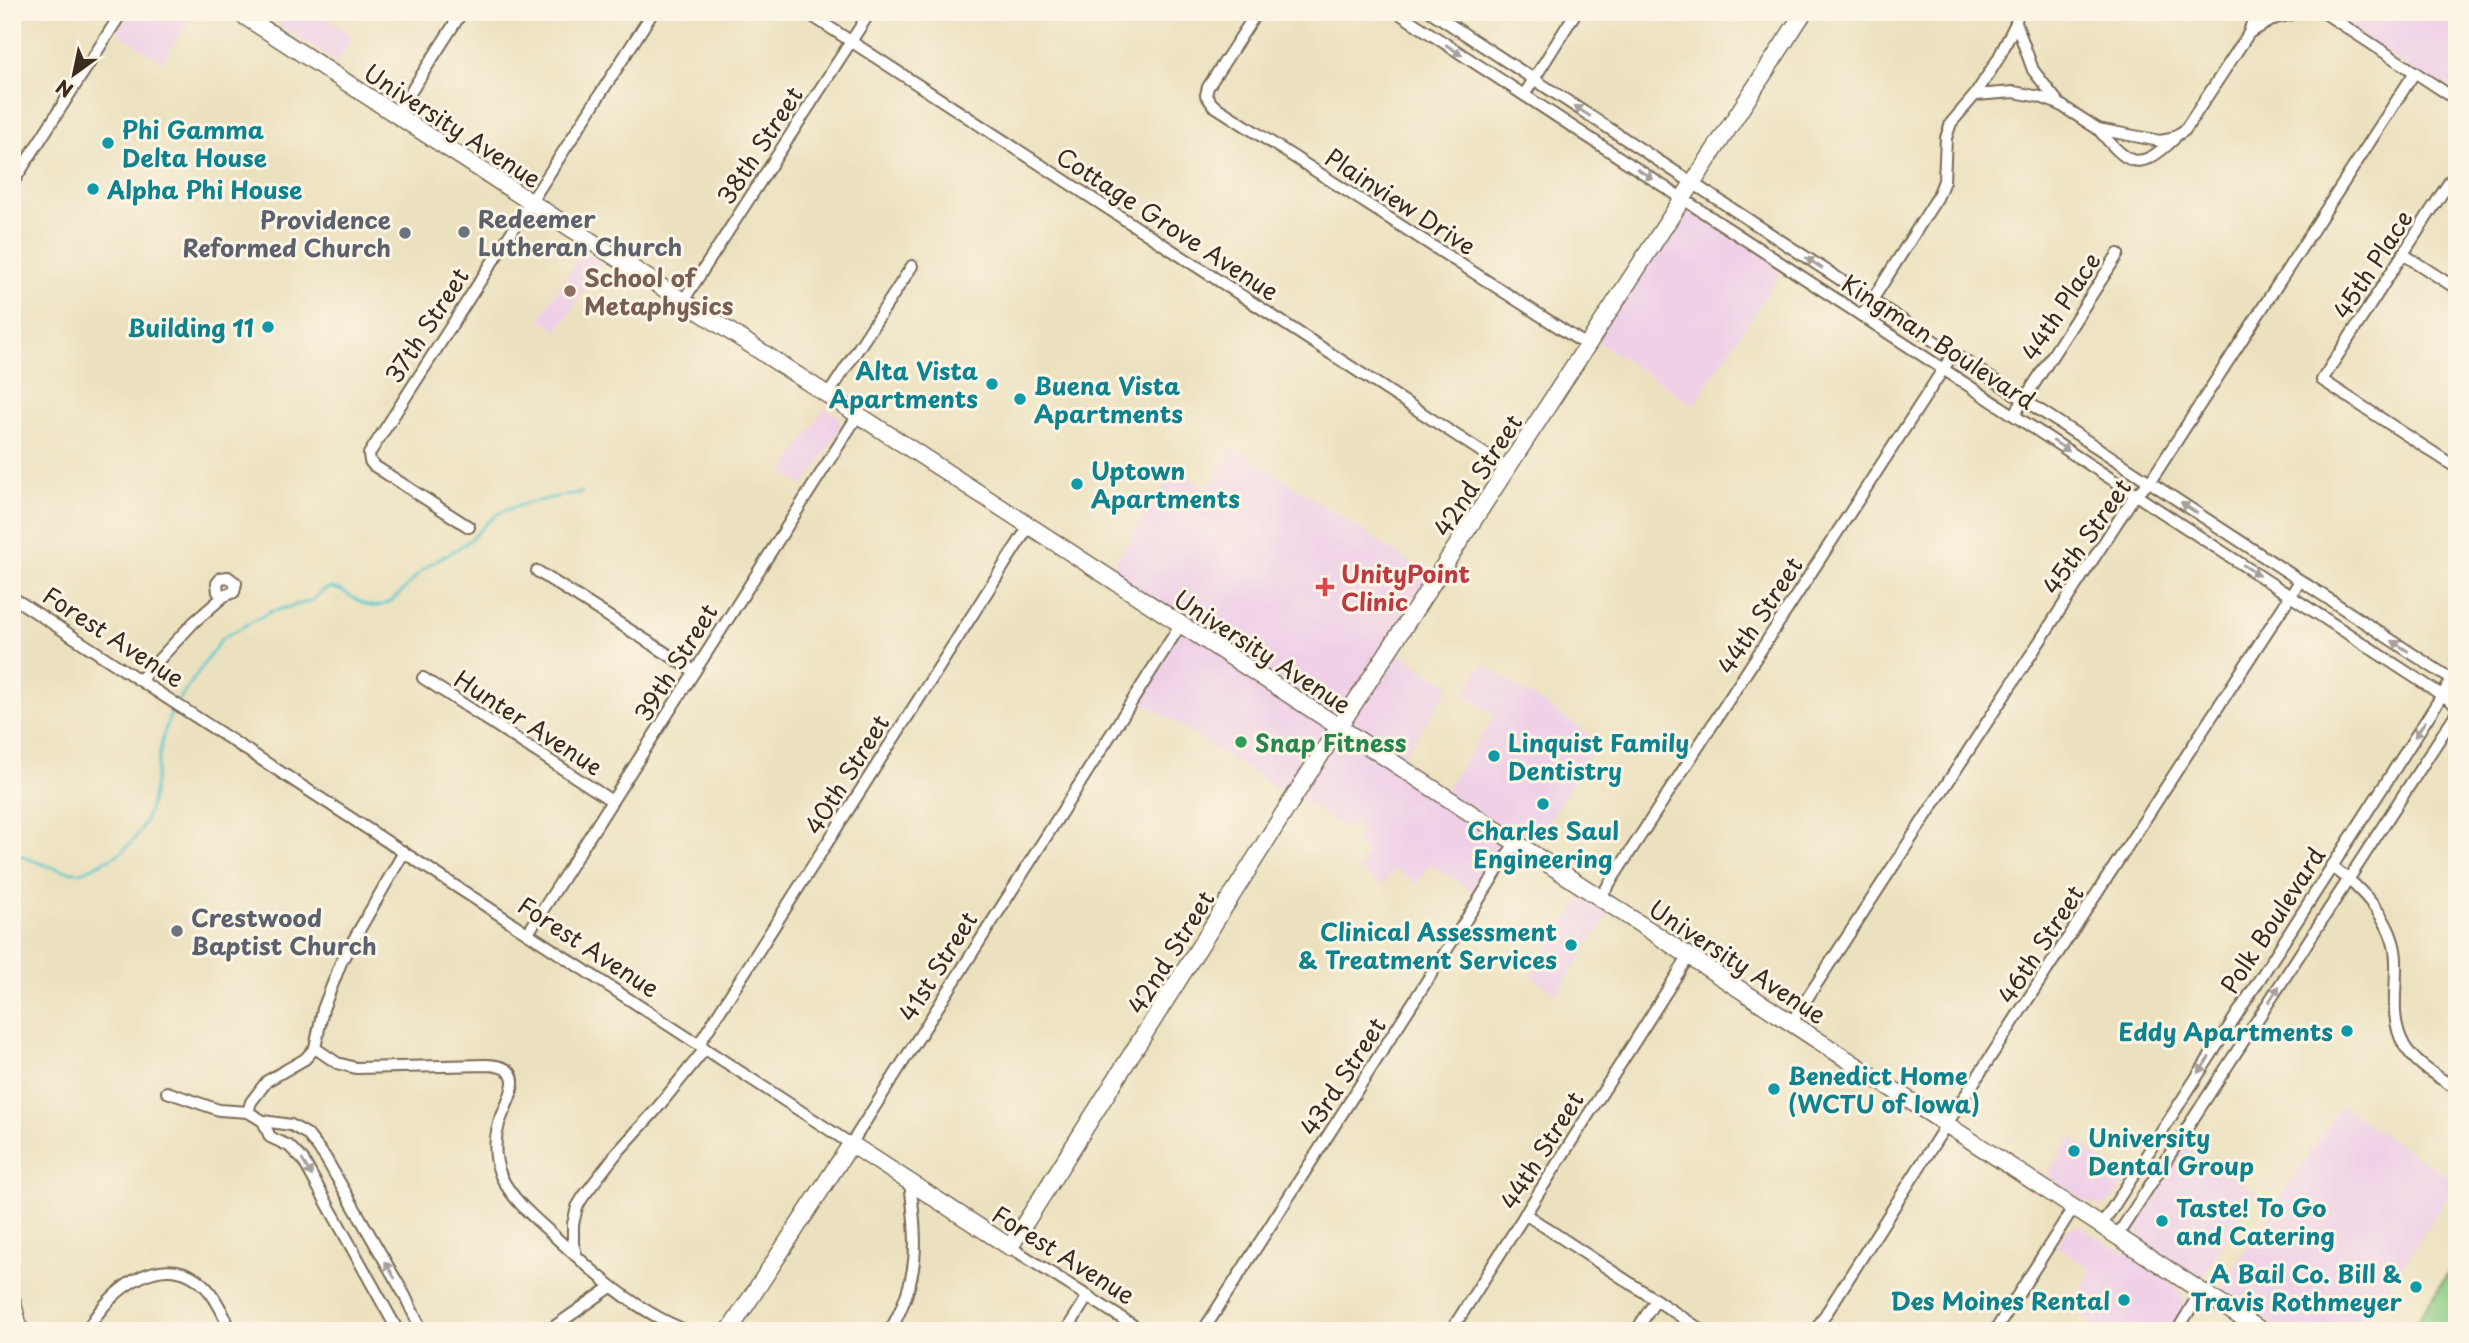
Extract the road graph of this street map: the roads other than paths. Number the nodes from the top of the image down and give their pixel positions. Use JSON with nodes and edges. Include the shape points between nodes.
{"nodes":[{"id":1,"x":122,"y":12,"type":"edge"},
{"id":2,"x":238,"y":12,"type":"edge"},
{"id":3,"x":462,"y":12,"type":"edge"},
{"id":4,"x":653,"y":12,"type":"edge"},
{"id":5,"x":806,"y":12,"type":"edge"},
{"id":6,"x":870,"y":12,"type":"edge"},
{"id":7,"x":1257,"y":12,"type":"edge"},
{"id":8,"x":1397,"y":12,"type":"edge"},
{"id":9,"x":1431,"y":12,"type":"edge"},
{"id":10,"x":1576,"y":12,"type":"edge"},
{"id":11,"x":1804,"y":12,"type":"edge"},
{"id":12,"x":2255,"y":12,"type":"edge"},
{"id":13,"x":2301,"y":12,"type":"edge"},
{"id":14,"x":2323,"y":12,"type":"edge"},
{"id":15,"x":2016,"y":18,"type":"edge"},
{"id":16,"x":261,"y":19,"type":"edge"},
{"id":17,"x":2249,"y":33,"type":"junction"},
{"id":18,"x":851,"y":42,"type":"junction"},
{"id":19,"x":2415,"y":72,"type":"junction"},
{"id":20,"x":1534,"y":79,"type":"junction"},
{"id":21,"x":1524,"y":95,"type":"junction"},
{"id":22,"x":1975,"y":95,"type":"junction"},
{"id":23,"x":2457,"y":100,"type":"edge"},
{"id":24,"x":2059,"y":104,"type":"junction"},
{"id":25,"x":396,"y":115,"type":"junction"},
{"id":26,"x":2098,"y":129,"type":"junction"},
{"id":27,"x":2179,"y":135,"type":"junction"},
{"id":28,"x":2457,"y":170,"type":"edge"},
{"id":29,"x":12,"y":184,"type":"edge"},
{"id":30,"x":1693,"y":184,"type":"junction"},
{"id":31,"x":1683,"y":199,"type":"junction"},
{"id":32,"x":531,"y":202,"type":"junction"},
{"id":33,"x":2118,"y":254,"type":"dead end"},
{"id":34,"x":2403,"y":254,"type":"junction"},
{"id":35,"x":912,"y":266,"type":"dead end"},
{"id":36,"x":2457,"y":289,"type":"edge"},
{"id":37,"x":1872,"y":300,"type":"junction"},
{"id":38,"x":683,"y":301,"type":"junction"},
{"id":39,"x":1862,"y":316,"type":"junction"},
{"id":40,"x":1588,"y":346,"type":"junction"},
{"id":41,"x":1953,"y":354,"type":"junction"},
{"id":42,"x":1943,"y":369,"type":"junction"},
{"id":43,"x":828,"y":396,"type":"junction"},
{"id":44,"x":2024,"y":400,"type":"junction"},
{"id":45,"x":858,"y":415,"type":"junction"},
{"id":46,"x":2014,"y":415,"type":"junction"},
{"id":47,"x":2457,"y":468,"type":"edge"},
{"id":48,"x":1508,"y":469,"type":"junction"},
{"id":49,"x":2150,"y":482,"type":"junction"},
{"id":50,"x":2135,"y":495,"type":"junction"},
{"id":51,"x":1029,"y":526,"type":"junction"},
{"id":52,"x":469,"y":527,"type":"dead end"},
{"id":53,"x":537,"y":571,"type":"dead end"},
{"id":54,"x":2300,"y":581,"type":"junction"},
{"id":55,"x":224,"y":596,"type":"dead end"},
{"id":56,"x":2290,"y":596,"type":"junction"},
{"id":57,"x":12,"y":597,"type":"edge"},
{"id":58,"x":1181,"y":624,"type":"junction"},
{"id":59,"x":694,"y":671,"type":"junction"},
{"id":60,"x":423,"y":678,"type":"dead end"},
{"id":61,"x":2455,"y":678,"type":"edge"},
{"id":62,"x":140,"y":680,"type":"junction"},
{"id":63,"x":2442,"y":695,"type":"junction"},
{"id":64,"x":2457,"y":705,"type":"edge"},
{"id":65,"x":2457,"y":712,"type":"edge"},
{"id":66,"x":1339,"y":727,"type":"junction"},
{"id":67,"x":612,"y":801,"type":"junction"},
{"id":68,"x":1516,"y":843,"type":"junction"},
{"id":69,"x":404,"y":852,"type":"junction"},
{"id":70,"x":2332,"y":866,"type":"junction"},
{"id":71,"x":2349,"y":878,"type":"junction"},
{"id":72,"x":1600,"y":898,"type":"junction"},
{"id":73,"x":528,"y":933,"type":"junction"},
{"id":74,"x":1689,"y":956,"type":"junction"},
{"id":75,"x":1791,"y":1023,"type":"junction"},
{"id":76,"x":702,"y":1046,"type":"junction"},
{"id":77,"x":315,"y":1048,"type":"junction"},
{"id":78,"x":2457,"y":1089,"type":"edge"},
{"id":79,"x":167,"y":1092,"type":"dead end"},
{"id":80,"x":248,"y":1112,"type":"junction"},
{"id":81,"x":263,"y":1121,"type":"junction"},
{"id":82,"x":1947,"y":1125,"type":"junction"},
{"id":83,"x":851,"y":1144,"type":"junction"},
{"id":84,"x":910,"y":1182,"type":"junction"},
{"id":85,"x":2073,"y":1208,"type":"junction"},
{"id":86,"x":1525,"y":1214,"type":"junction"},
{"id":87,"x":2101,"y":1226,"type":"junction"},
{"id":88,"x":2117,"y":1236,"type":"junction"},
{"id":89,"x":1010,"y":1247,"type":"junction"},
{"id":90,"x":577,"y":1257,"type":"junction"},
{"id":91,"x":611,"y":1287,"type":"junction"},
{"id":92,"x":2202,"y":1292,"type":"junction"},
{"id":93,"x":1088,"y":1296,"type":"junction"},
{"id":94,"x":1656,"y":1300,"type":"junction"},
{"id":95,"x":13,"y":1307,"type":"edge"},
{"id":96,"x":20,"y":1331,"type":"edge"},
{"id":97,"x":87,"y":1331,"type":"edge"},
{"id":98,"x":231,"y":1331,"type":"edge"},
{"id":99,"x":398,"y":1331,"type":"edge"},
{"id":100,"x":422,"y":1331,"type":"edge"},
{"id":101,"x":548,"y":1331,"type":"edge"},
{"id":102,"x":688,"y":1331,"type":"edge"},
{"id":103,"x":729,"y":1331,"type":"edge"},
{"id":104,"x":890,"y":1331,"type":"edge"},
{"id":105,"x":1066,"y":1331,"type":"edge"},
{"id":106,"x":1142,"y":1331,"type":"edge"},
{"id":107,"x":1203,"y":1331,"type":"edge"},
{"id":108,"x":1451,"y":1331,"type":"edge"},
{"id":109,"x":1636,"y":1331,"type":"edge"},
{"id":110,"x":1703,"y":1331,"type":"edge"},
{"id":111,"x":1815,"y":1331,"type":"edge"},
{"id":112,"x":1995,"y":1331,"type":"edge"},
{"id":113,"x":2177,"y":1331,"type":"edge"},
{"id":114,"x":2262,"y":1331,"type":"edge"}],
"edges":[{"from":1,"to":29,"type":"street"},
{"from":2,"to":16,"type":"main road","name":"University Avenue"},
{"from":3,"to":25,"type":"street"},
{"from":4,"to":32,"type":"street","name":"37th Street"},
{"from":5,"to":18,"type":"street","name":"Cottage Grove Avenue"},
{"from":6,"to":18,"type":"street","name":"38th Street"},
{"from":7,"to":40,"type":"street","name":"Plainview Drive","via":[[1211,82],[1206,95],[1213,105]]},
{"from":8,"to":21,"type":"street","name":"Kingman Boulevard","one_way":true},
{"from":9,"to":20,"type":"street","name":"Kingman Boulevard"},
{"from":10,"to":20,"type":"street"},
{"from":11,"to":30,"type":"main road","name":"42nd Street"},
{"from":12,"to":17,"type":"street"},
{"from":13,"to":17,"type":"street","via":[[2276,18]]},
{"from":14,"to":19,"type":"street"},
{"from":15,"to":22,"type":"street"},
{"from":15,"to":24,"type":"street","via":[[2033,70]]},
{"from":16,"to":25,"type":"main road","name":"University Avenue"},
{"from":17,"to":27,"type":"street"},
{"from":18,"to":38,"type":"street","name":"38th Street"},
{"from":18,"to":48,"type":"street","name":"Cottage Grove Avenue"},
{"from":19,"to":23,"type":"street"},
{"from":19,"to":49,"type":"street","name":"45th Street"},
{"from":20,"to":21,"type":"street"},
{"from":30,"to":20,"type":"street","name":"Kingman Boulevard","one_way":true},
{"from":21,"to":31,"type":"street","name":"Kingman Boulevard","one_way":true},
{"from":22,"to":24,"type":"street","via":[[2014,92]]},
{"from":22,"to":37,"type":"street","via":[[1951,123],[1944,181],[1937,198]]},
{"from":24,"to":26,"type":"street"},
{"from":25,"to":32,"type":"main road","name":"University Avenue"},
{"from":26,"to":27,"type":"street","via":[[2160,141]]},
{"from":26,"to":27,"type":"street","via":[[2123,156],[2134,161],[2157,155]]},
{"from":28,"to":34,"type":"street","name":"45th Place"},
{"from":30,"to":31,"type":"main road","name":"42nd Street"},
{"from":37,"to":30,"type":"street","name":"Kingman Boulevard","one_way":true},
{"from":31,"to":39,"type":"street","name":"Kingman Boulevard"},
{"from":31,"to":40,"type":"main road","name":"42nd Street"},
{"from":32,"to":38,"type":"main road","name":"University Avenue"},
{"from":32,"to":52,"type":"street","name":"37th Street","via":[[369,457],[373,466]]},
{"from":33,"to":44,"type":"street","name":"44th Place"},
{"from":34,"to":36,"type":"street"},
{"from":34,"to":47,"type":"street","name":"45th Place","via":[[2322,380]]},
{"from":35,"to":43,"type":"street"},
{"from":37,"to":39,"type":"street"},
{"from":37,"to":41,"type":"street","name":"Kingman Boulevard"},
{"from":38,"to":43,"type":"main road","name":"University Avenue"},
{"from":39,"to":42,"type":"street","name":"Kingman Boulevard"},
{"from":40,"to":48,"type":"main road","name":"42nd Street"},
{"from":41,"to":42,"type":"street","name":"44th Street"},
{"from":41,"to":44,"type":"street","name":"Kingman Boulevard"},
{"from":42,"to":46,"type":"street","name":"Kingman Boulevard"},
{"from":42,"to":72,"type":"street","name":"44th Street"},
{"from":43,"to":45,"type":"main road","name":"University Avenue"},
{"from":44,"to":46,"type":"street","name":"44th Place"},
{"from":44,"to":49,"type":"street","name":"Kingman Boulevard"},
{"from":45,"to":51,"type":"main road","name":"University Avenue"},
{"from":45,"to":59,"type":"street","name":"39th Street"},
{"from":46,"to":50,"type":"street","name":"Kingman Boulevard","one_way":true},
{"from":48,"to":66,"type":"main road","name":"42nd Street"},
{"from":49,"to":50,"type":"street","name":"45th Street"},
{"from":54,"to":49,"type":"street","name":"Kingman Boulevard","one_way":true},
{"from":50,"to":56,"type":"street","name":"Kingman Boulevard","one_way":true},
{"from":50,"to":75,"type":"street","name":"45th Street"},
{"from":51,"to":58,"type":"main road","name":"University Avenue"},
{"from":51,"to":76,"type":"street","name":"40th Street"},
{"from":53,"to":59,"type":"street"},
{"from":54,"to":56,"type":"street","name":"46th Street"},
{"from":61,"to":54,"type":"street","name":"Kingman Boulevard","one_way":true},
{"from":55,"to":62,"type":"street"},
{"from":56,"to":63,"type":"street","name":"Kingman Boulevard"},
{"from":56,"to":82,"type":"street","name":"46th Street"},
{"from":57,"to":62,"type":"street","name":"Forest Avenue"},
{"from":58,"to":66,"type":"main road","name":"University Avenue"},
{"from":58,"to":83,"type":"street","name":"41st Street"},
{"from":59,"to":67,"type":"street","name":"39th Street"},
{"from":60,"to":67,"type":"street","name":"Hunter Avenue"},
{"from":61,"to":63,"type":"street","name":"Polk Boulevard"},
{"from":62,"to":69,"type":"street","name":"Forest Avenue"},
{"from":63,"to":64,"type":"street","name":"Kingman Boulevard"},
{"from":63,"to":70,"type":"street","name":"Polk Boulevard","one_way":true},
{"from":65,"to":71,"type":"street","name":"Polk Boulevard"},
{"from":66,"to":68,"type":"main road","name":"University Avenue"},
{"from":66,"to":89,"type":"main road","name":"42nd Street"},
{"from":67,"to":73,"type":"street","name":"39th Street"},
{"from":68,"to":72,"type":"main road","name":"University Avenue"},
{"from":68,"to":107,"type":"street","name":"43rd Street"},
{"from":69,"to":73,"type":"street","name":"Forest Avenue"},
{"from":69,"to":77,"type":"street","via":[[342,960]]},
{"from":70,"to":71,"type":"street"},
{"from":70,"to":87,"type":"street","name":"Polk Boulevard","one_way":true},
{"from":71,"to":78,"type":"street","via":[[2390,932],[2396,960],[2394,1010],[2403,1044],[2424,1067]]},
{"from":88,"to":71,"type":"street","name":"Polk Boulevard","one_way":true},
{"from":72,"to":74,"type":"main road","name":"University Avenue"},
{"from":73,"to":76,"type":"street","name":"Forest Avenue"},
{"from":74,"to":75,"type":"main road","name":"University Avenue"},
{"from":74,"to":86,"type":"street","name":"44th Street"},
{"from":75,"to":82,"type":"main road","name":"University Avenue"},
{"from":76,"to":83,"type":"street","name":"Forest Avenue"},
{"from":76,"to":90,"type":"street","name":"40th Street","via":[[583,1196],[573,1224]]},
{"from":77,"to":80,"type":"street","via":[[267,1081]]},
{"from":77,"to":90,"type":"street","via":[[337,1063],[356,1068],[485,1065],[509,1073],[511,1097],[495,1145],[502,1177],[516,1199]]},
{"from":79,"to":80,"type":"street","via":[[219,1110]]},
{"from":80,"to":81,"type":"street"},
{"from":81,"to":99,"type":"street","one_way":true,"via":[[270,1138],[289,1146],[303,1160]]},
{"from":100,"to":81,"type":"street","one_way":true,"via":[[316,1143],[291,1125]]},
{"from":82,"to":85,"type":"main road","name":"University Avenue"},
{"from":82,"to":111,"type":"street","name":"46th Street"},
{"from":83,"to":84,"type":"main road","name":"Forest Avenue"},
{"from":83,"to":103,"type":"main road","name":"41st Street"},
{"from":84,"to":89,"type":"main road","name":"Forest Avenue"},
{"from":84,"to":104,"type":"street","via":[[917,1240],[914,1271]]},
{"from":85,"to":87,"type":"main road","name":"University Avenue"},
{"from":85,"to":112,"type":"street"},
{"from":86,"to":94,"type":"street"},
{"from":86,"to":108,"type":"street","name":"44th Street"},
{"from":87,"to":88,"type":"main road","name":"University Avenue"},
{"from":88,"to":92,"type":"main road","name":"University Avenue"},
{"from":89,"to":93,"type":"street","name":"Forest Avenue"},
{"from":90,"to":91,"type":"street"},
{"from":91,"to":101,"type":"street"},
{"from":91,"to":102,"type":"street"},
{"from":92,"to":113,"type":"street"},
{"from":92,"to":114,"type":"main road","name":"University Avenue"},
{"from":93,"to":105,"type":"street"},
{"from":93,"to":106,"type":"street","name":"Forest Avenue"},
{"from":94,"to":109,"type":"street"},
{"from":94,"to":110,"type":"street"},
{"from":95,"to":96,"type":"main road"},
{"from":97,"to":98,"type":"street","via":[[128,1282],[164,1271],[188,1276],[209,1291]]}]}
